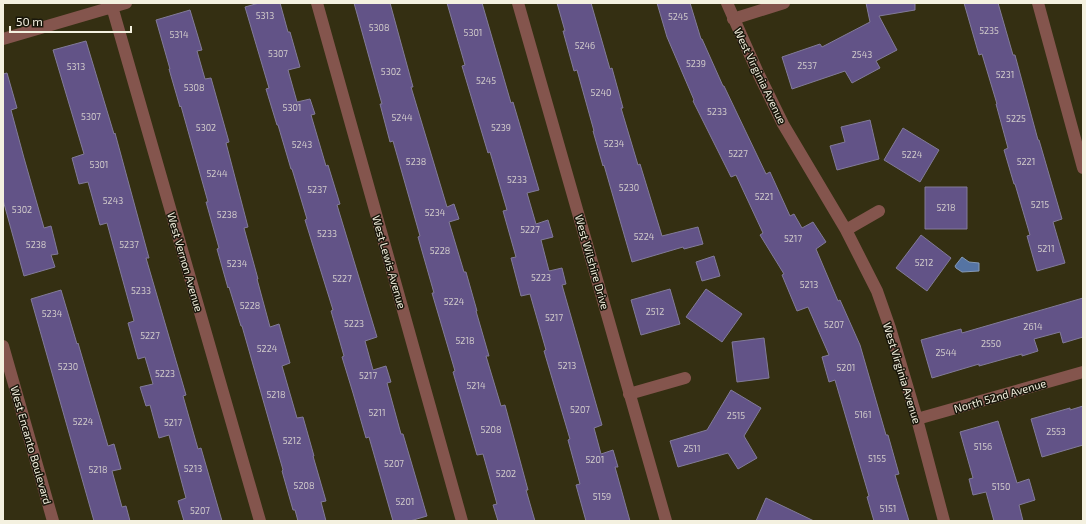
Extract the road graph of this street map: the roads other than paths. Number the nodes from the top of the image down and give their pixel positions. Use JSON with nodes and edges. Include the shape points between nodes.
{"nodes":[{"id":1,"x":126,"y":3,"type":"edge"},
{"id":2,"x":317,"y":3,"type":"edge"},
{"id":3,"x":518,"y":3,"type":"edge"},
{"id":4,"x":727,"y":3,"type":"edge"},
{"id":5,"x":784,"y":3,"type":"edge"},
{"id":6,"x":1038,"y":3,"type":"edge"},
{"id":7,"x":112,"y":5,"type":"edge"},
{"id":8,"x":733,"y":19,"type":"junction"},
{"id":9,"x":3,"y":39,"type":"edge"},
{"id":10,"x":1083,"y":168,"type":"edge"},
{"id":11,"x":879,"y":212,"type":"dead end"},
{"id":12,"x":846,"y":230,"type":"junction"},
{"id":13,"x":3,"y":346,"type":"edge"},
{"id":14,"x":1083,"y":372,"type":"edge"},
{"id":15,"x":685,"y":378,"type":"dead end"},
{"id":16,"x":629,"y":394,"type":"junction"},
{"id":17,"x":917,"y":419,"type":"junction"},
{"id":18,"x":53,"y":521,"type":"edge"},
{"id":19,"x":260,"y":521,"type":"edge"},
{"id":20,"x":462,"y":521,"type":"edge"},
{"id":21,"x":666,"y":521,"type":"edge"},
{"id":22,"x":944,"y":521,"type":"edge"}],
"edges":[{"from":1,"to":7,"type":"street"},
{"from":2,"to":20,"type":"street","name":"West Lewis Avenue"},
{"from":3,"to":16,"type":"street","name":"West Wilshire Drive"},
{"from":4,"to":8,"type":"street","name":"West Virginia Avenue"},
{"from":5,"to":8,"type":"street"},
{"from":6,"to":10,"type":"street"},
{"from":7,"to":9,"type":"street"},
{"from":7,"to":19,"type":"street","name":"West Vernon Avenue"},
{"from":8,"to":12,"type":"street","name":"West Virginia Avenue","via":[[783,124]]},
{"from":11,"to":12,"type":"street"},
{"from":12,"to":17,"type":"street","name":"West Virginia Avenue","via":[[877,291]]},
{"from":13,"to":18,"type":"street","name":"West Encanto Boulevard"},
{"from":14,"to":17,"type":"street","name":"North 52nd Avenue"},
{"from":15,"to":16,"type":"street"},
{"from":16,"to":21,"type":"street","name":"West Wilshire Drive"},
{"from":17,"to":22,"type":"street","name":"West Virginia Avenue"}]}
